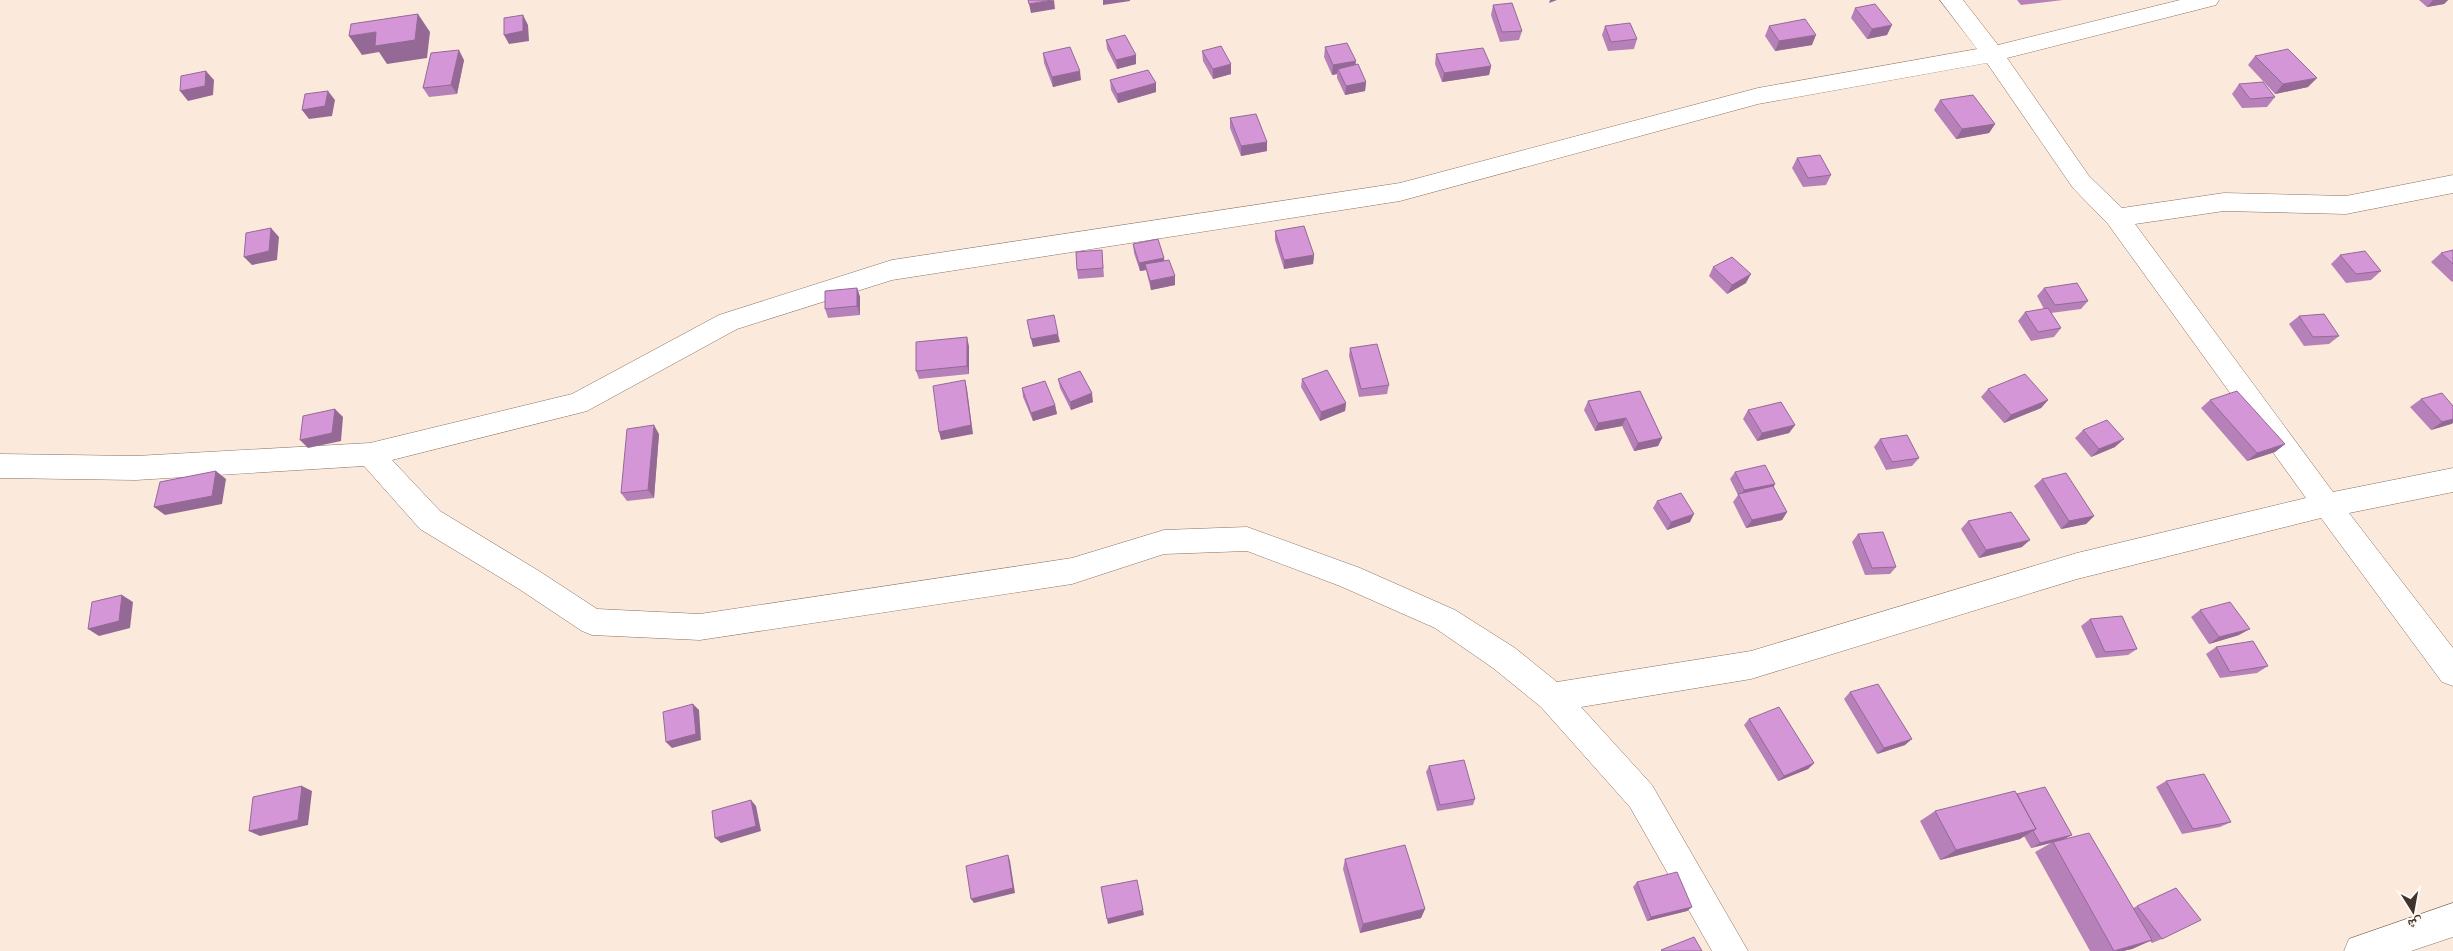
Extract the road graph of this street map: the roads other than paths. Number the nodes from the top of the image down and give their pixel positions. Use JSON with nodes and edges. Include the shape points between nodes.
{"nodes":[{"id":1,"x":1951,"y":0,"type":"edge"},
{"id":2,"x":2208,"y":0,"type":"edge"},
{"id":3,"x":1992,"y":54,"type":"junction"},
{"id":4,"x":2453,"y":184,"type":"edge"},
{"id":5,"x":2117,"y":218,"type":"junction"},
{"id":6,"x":370,"y":454,"type":"junction"},
{"id":7,"x":0,"y":466,"type":"edge"},
{"id":8,"x":2453,"y":480,"type":"edge"},
{"id":9,"x":2327,"y":505,"type":"junction"},
{"id":10,"x":2453,"y":672,"type":"edge"},
{"id":11,"x":1552,"y":697,"type":"junction"},
{"id":12,"x":2453,"y":920,"type":"edge"},
{"id":13,"x":1731,"y":951,"type":"edge"},
{"id":14,"x":2361,"y":951,"type":"edge"}],
"edges":[{"from":1,"to":3,"type":"street"},
{"from":2,"to":3,"type":"street"},
{"from":3,"to":5,"type":"street","via":[[2080,182]]},
{"from":3,"to":6,"type":"street","via":[[1758,96],[1400,192],[892,270],[728,322],[578,403]]},
{"from":4,"to":5,"type":"street","via":[[2346,205],[2224,202]]},
{"from":5,"to":9,"type":"street"},
{"from":6,"to":7,"type":"street","via":[[136,468]]},
{"from":6,"to":11,"type":"street","via":[[430,520],[592,622],[700,627],[1072,571],[1164,542],[1247,539],[1350,577],[1445,619],[1504,658]]},
{"from":8,"to":9,"type":"street"},
{"from":9,"to":10,"type":"street"},
{"from":9,"to":11,"type":"street","via":[[2077,566],[1751,665]]},
{"from":11,"to":13,"type":"street","via":[[1641,796]]},
{"from":12,"to":14,"type":"street"}]}
